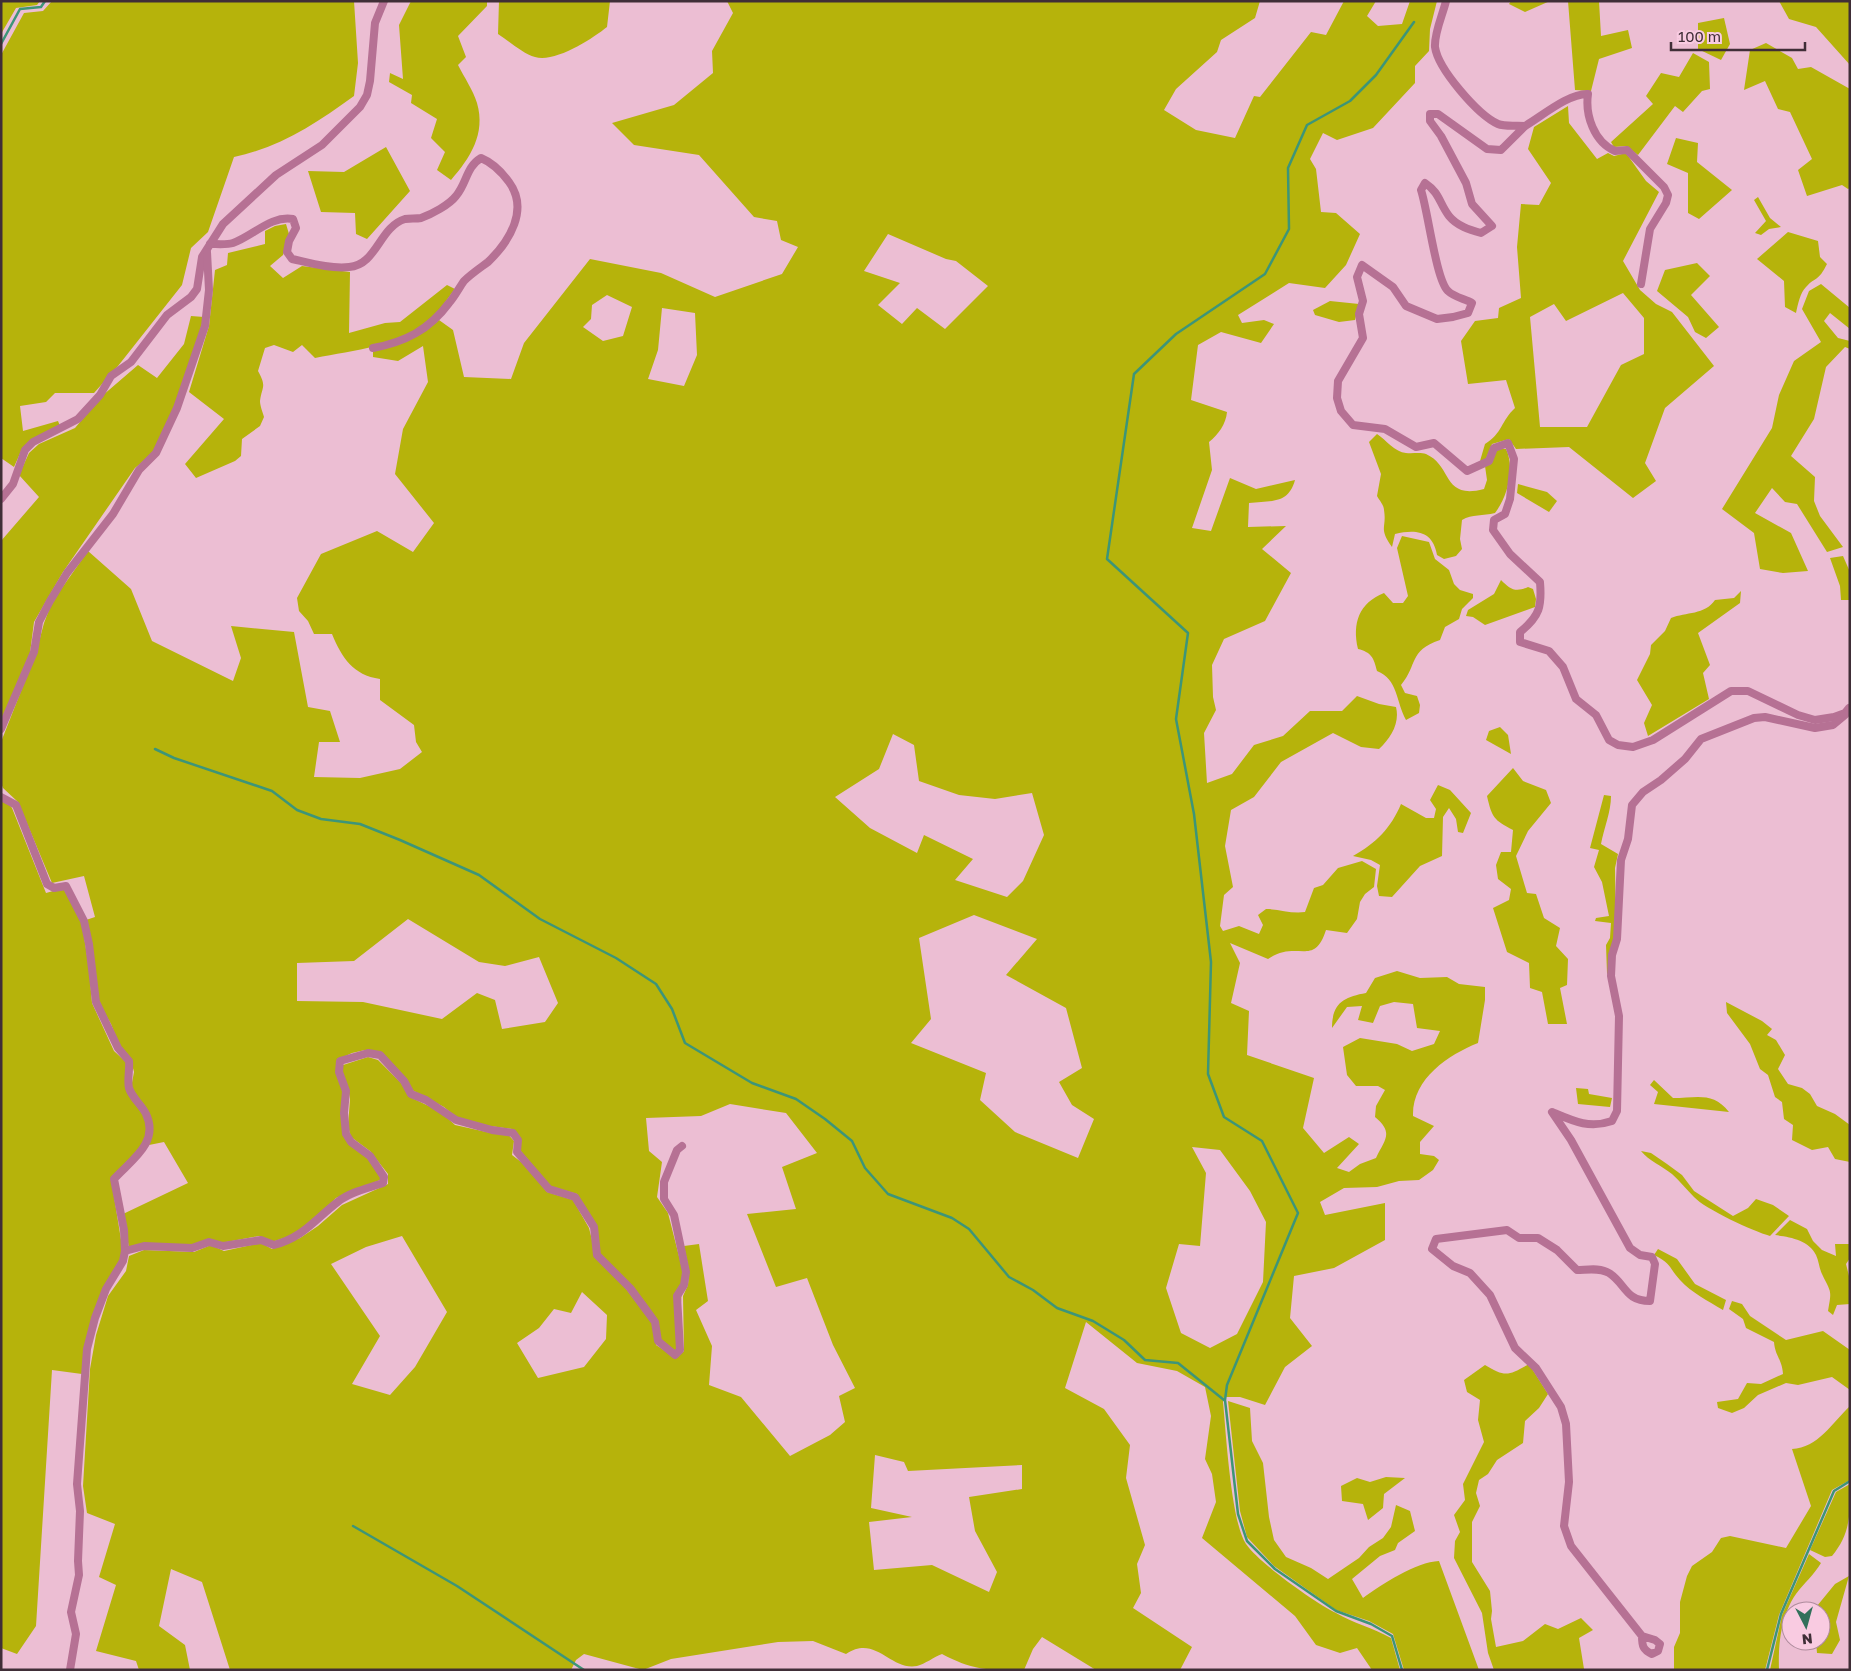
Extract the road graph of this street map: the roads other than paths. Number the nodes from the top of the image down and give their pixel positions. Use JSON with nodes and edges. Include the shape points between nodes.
{"nodes":[{"id":1,"x":384,"y":1,"type":"edge"},
{"id":2,"x":1446,"y":1,"type":"edge"},
{"id":3,"x":1525,"y":126,"type":"junction"},
{"id":4,"x":210,"y":244,"type":"junction"},
{"id":5,"x":207,"y":252,"type":"junction"},
{"id":6,"x":1641,"y":284,"type":"dead end"},
{"id":7,"x":373,"y":348,"type":"dead end"},
{"id":8,"x":1,"y":499,"type":"edge"},
{"id":9,"x":1849,"y":706,"type":"edge"},
{"id":10,"x":1,"y":729,"type":"edge"},
{"id":11,"x":1,"y":797,"type":"edge"},
{"id":12,"x":682,"y":1146,"type":"dead end"},
{"id":13,"x":125,"y":1250,"type":"junction"},
{"id":14,"x":1642,"y":1636,"type":"dead end"},
{"id":15,"x":70,"y":1670,"type":"edge"}],
"edges":[{"from":1,"to":4,"type":"street","via":[[375,23],[370,81],[360,107],[322,145],[276,175],[223,224]]},
{"from":2,"to":3,"type":"street","via":[[1435,45],[1438,58],[1464,94],[1489,118],[1500,125]]},
{"from":3,"to":6,"type":"street","via":[[1568,99],[1588,94],[1587,114],[1604,143],[1615,152],[1626,150],[1664,187],[1668,195],[1650,229]]},
{"from":3,"to":9,"type":"street","via":[[1501,150],[1488,149],[1438,114],[1430,114],[1430,121],[1466,182],[1472,204],[1492,226],[1481,233],[1466,229],[1450,217],[1435,190],[1425,184],[1421,190],[1428,211],[1439,280],[1448,292],[1472,304],[1468,312],[1453,318],[1437,319],[1406,306],[1393,287],[1362,265],[1357,277],[1363,301],[1360,314],[1363,338],[1338,381],[1337,398],[1341,411],[1353,424],[1385,429],[1416,447],[1434,443],[1467,471],[1489,461],[1494,448],[1508,443],[1514,459],[1510,499],[1505,514],[1494,520],[1493,530],[1510,554],[1540,582],[1542,604],[1520,632],[1520,642],[1549,651],[1563,668],[1576,699],[1596,715],[1608,740],[1633,747],[1653,740],[1731,691],[1748,690],[1798,716],[1815,720],[1845,713]]},
{"from":4,"to":5,"type":"street"},
{"from":4,"to":7,"type":"street","via":[[232,244],[285,217],[294,219],[296,228],[287,252],[292,259],[350,267],[362,264],[390,228],[405,219],[420,218],[449,202],[456,196],[474,162],[481,158],[491,162],[515,190],[519,205],[516,222],[508,236],[489,260],[464,281],[436,319],[418,334],[396,344]]},
{"from":5,"to":8,"type":"street","via":[[202,257],[197,289],[191,297],[167,315],[131,362],[112,376],[78,419],[33,442],[25,450],[12,484]]},
{"from":5,"to":10,"type":"street","via":[[209,290],[205,326],[178,408],[156,453],[139,470],[113,514],[67,573],[50,601],[39,622],[34,652]]},
{"from":9,"to":14,"type":"street","via":[[1844,717],[1832,725],[1815,728],[1765,717],[1754,718],[1700,738],[1685,759],[1643,792],[1632,805],[1628,839],[1621,860],[1617,939],[1612,955],[1611,976],[1619,1016],[1617,1111],[1612,1121],[1598,1126],[1552,1112],[1571,1140],[1630,1248],[1640,1255],[1652,1257],[1655,1264],[1650,1301],[1638,1301],[1608,1273],[1577,1270],[1538,1238],[1520,1238],[1506,1230],[1436,1239],[1432,1249],[1453,1266],[1470,1273],[1490,1295],[1515,1348],[1536,1368],[1562,1407],[1569,1482],[1564,1526],[1571,1546]]},
{"from":11,"to":13,"type":"street","via":[[16,805],[48,884],[54,888],[66,886],[84,921],[90,944],[96,1002],[118,1048],[129,1060],[129,1087],[150,1125],[150,1135],[137,1158],[114,1179]]},
{"from":12,"to":13,"type":"street","via":[[677,1150],[664,1182],[664,1199],[674,1215],[686,1272],[684,1285],[677,1296],[680,1350],[675,1355],[658,1341],[655,1322],[630,1288],[597,1255],[594,1227],[575,1197],[549,1189],[517,1152],[518,1140],[513,1133],[456,1120],[411,1094],[404,1081],[380,1055],[368,1053],[340,1061],[339,1072],[346,1091],[346,1134],[351,1142],[370,1156],[384,1177],[383,1184],[340,1200],[315,1224],[274,1245],[261,1240],[222,1246],[209,1242],[192,1248],[144,1246]]},
{"from":13,"to":15,"type":"street","via":[[123,1261],[95,1318],[88,1349],[77,1484],[79,1575],[71,1612],[76,1634]]}]}
